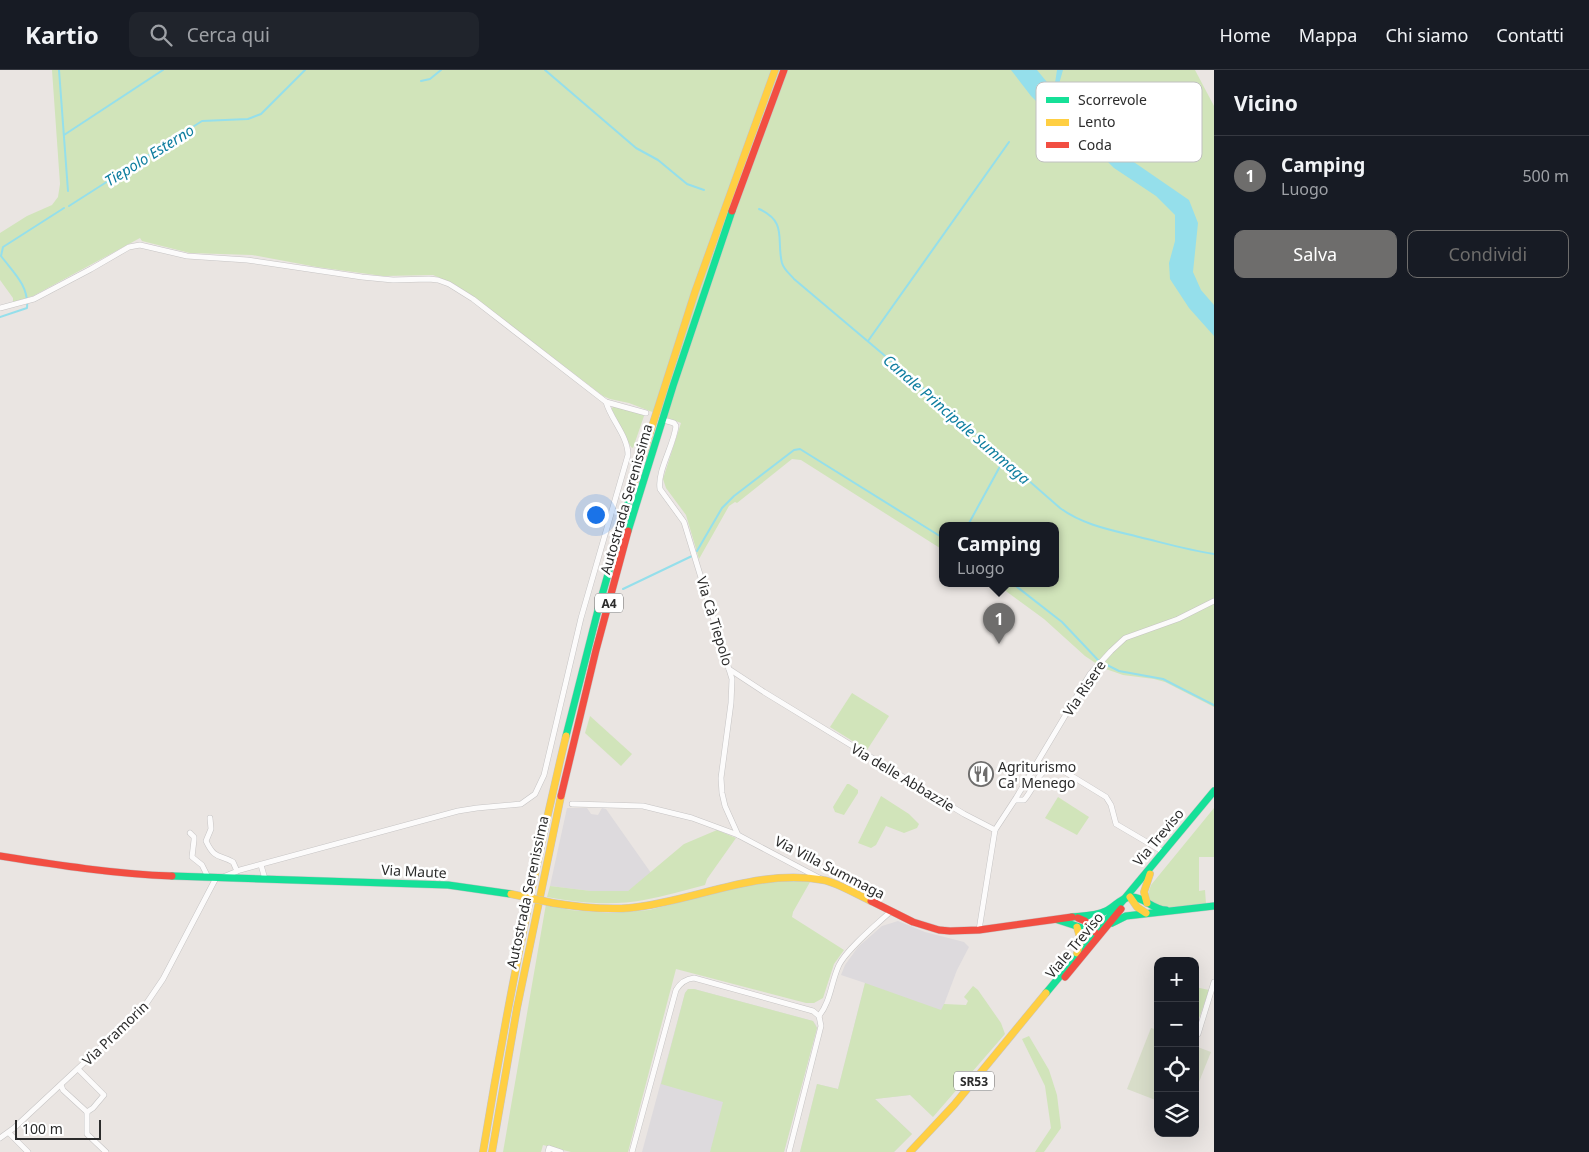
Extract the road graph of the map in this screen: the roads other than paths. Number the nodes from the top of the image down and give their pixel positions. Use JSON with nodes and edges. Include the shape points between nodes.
{"nodes":[{"id":1,"x":775,"y":70,"type":"edge"},
{"id":2,"x":784,"y":70,"type":"edge"},
{"id":3,"x":0,"y":308,"type":"edge"},
{"id":4,"x":606,"y":402,"type":"junction"},
{"id":5,"x":646,"y":413,"type":"dead end"},
{"id":6,"x":668,"y":421,"type":"dead end"},
{"id":7,"x":1214,"y":601,"type":"edge"},
{"id":8,"x":728,"y":668,"type":"junction"},
{"id":9,"x":1214,"y":792,"type":"edge"},
{"id":10,"x":1015,"y":800,"type":"junction"},
{"id":11,"x":572,"y":804,"type":"dead end"},
{"id":12,"x":210,"y":818,"type":"dead end"},
{"id":13,"x":995,"y":830,"type":"junction"},
{"id":14,"x":190,"y":833,"type":"dead end"},
{"id":15,"x":738,"y":835,"type":"junction"},
{"id":16,"x":1162,"y":852,"type":"junction"},
{"id":17,"x":0,"y":856,"type":"edge"},
{"id":18,"x":1154,"y":861,"type":"junction"},
{"id":19,"x":261,"y":865,"type":"junction"},
{"id":20,"x":797,"y":866,"type":"junction"},
{"id":21,"x":237,"y":872,"type":"junction"},
{"id":22,"x":1150,"y":874,"type":"junction"},
{"id":23,"x":208,"y":877,"type":"junction"},
{"id":24,"x":793,"y":877,"type":"junction"},
{"id":25,"x":218,"y":878,"type":"junction"},
{"id":26,"x":265,"y":879,"type":"junction"},
{"id":27,"x":824,"y":880,"type":"junction"},
{"id":28,"x":1130,"y":897,"type":"junction"},
{"id":29,"x":1122,"y":900,"type":"junction"},
{"id":30,"x":1147,"y":903,"type":"junction"},
{"id":31,"x":1214,"y":906,"type":"edge"},
{"id":32,"x":1166,"y":910,"type":"junction"},
{"id":33,"x":890,"y":912,"type":"junction"},
{"id":34,"x":1147,"y":913,"type":"junction"},
{"id":35,"x":1078,"y":917,"type":"junction"},
{"id":36,"x":1058,"y":920,"type":"junction"},
{"id":37,"x":1108,"y":926,"type":"junction"},
{"id":38,"x":1077,"y":927,"type":"junction"},
{"id":39,"x":979,"y":930,"type":"junction"},
{"id":40,"x":1095,"y":932,"type":"junction"},
{"id":41,"x":1076,"y":954,"type":"junction"},
{"id":42,"x":1072,"y":969,"type":"junction"},
{"id":43,"x":1214,"y":982,"type":"edge"},
{"id":44,"x":1036,"y":1007,"type":"junction"},
{"id":45,"x":819,"y":1016,"type":"junction"},
{"id":46,"x":1199,"y":1031,"type":"edge"},
{"id":47,"x":78,"y":1068,"type":"junction"},
{"id":48,"x":61,"y":1085,"type":"junction"},
{"id":49,"x":87,"y":1112,"type":"junction"},
{"id":50,"x":9,"y":1133,"type":"junction"},
{"id":51,"x":0,"y":1138,"type":"edge"},
{"id":52,"x":28,"y":1152,"type":"edge"},
{"id":53,"x":106,"y":1152,"type":"edge"},
{"id":54,"x":483,"y":1152,"type":"edge"},
{"id":55,"x":492,"y":1152,"type":"edge"},
{"id":56,"x":548,"y":1152,"type":"edge"},
{"id":57,"x":561,"y":1152,"type":"edge"},
{"id":58,"x":632,"y":1152,"type":"edge"},
{"id":59,"x":789,"y":1152,"type":"edge"},
{"id":60,"x":910,"y":1152,"type":"edge"}],
"edges":[{"from":1,"to":54,"type":"main road","name":"Autostrada Serenissima","number":"A4","via":[[695,291],[606,579],[564,741],[527,905]]},
{"from":2,"to":55,"type":"main road","name":"Autostrada Serenissima","number":"A4","via":[[704,293],[659,429],[616,577],[573,742],[537,900]]},
{"from":3,"to":4,"type":"street","via":[[31,299],[129,247],[140,246],[187,256],[247,260],[362,278],[438,280],[473,298]]},
{"from":4,"to":5,"type":"street"},
{"from":4,"to":19,"type":"street","via":[[628,448],[628,455],[580,618],[544,775],[535,794],[521,804],[458,811]]},
{"from":6,"to":8,"type":"street","name":"Via Cà Tiepolo","via":[[676,426],[660,489],[684,522]]},
{"from":7,"to":10,"type":"street","name":"Via Risere","via":[[1178,620],[1134,634],[1117,644],[1090,674]]},
{"from":8,"to":13,"type":"street","name":"Via delle Abbazzie"},
{"from":8,"to":15,"type":"street","name":"Via Cà Tiepolo","via":[[732,688],[722,793]]},
{"from":9,"to":16,"type":"main road","name":"Via Treviso","number":"SR53"},
{"from":9,"to":22,"type":"main road","name":"Via Treviso"},
{"from":10,"to":13,"type":"street","name":"Via Risere"},
{"from":10,"to":16,"type":"street","name":"Via Risere","via":[[1024,800],[1042,773],[1057,767],[1106,797],[1116,824]]},
{"from":11,"to":15,"type":"street","name":"Via Villa Summaga","via":[[643,806],[692,818]]},
{"from":12,"to":21,"type":"street","via":[[212,829],[206,842],[210,850],[233,862]]},
{"from":13,"to":39,"type":"street"},
{"from":14,"to":23,"type":"street","via":[[194,837],[192,857],[202,865]]},
{"from":15,"to":20,"type":"street","name":"Via Villa Summaga"},
{"from":16,"to":18,"type":"main road","name":"Via Treviso","number":"SR53"},
{"from":17,"to":23,"type":"main road","name":"Via Maute","via":[[113,873]]},
{"from":18,"to":28,"type":"main road"},
{"from":18,"to":29,"type":"main road","name":"Via Treviso","number":"SR53"},
{"from":19,"to":21,"type":"street"},
{"from":19,"to":26,"type":"street"},
{"from":20,"to":24,"type":"street"},
{"from":20,"to":27,"type":"street","name":"Via Villa Summaga"},
{"from":21,"to":25,"type":"street"},
{"from":22,"to":28,"type":"main road","name":"Via Treviso"},
{"from":22,"to":30,"type":"main road","via":[[1144,892]]},
{"from":23,"to":25,"type":"main road","name":"Via Maute"},
{"from":24,"to":26,"type":"main road","name":"Via Maute","bridge":true,"via":[[756,880],[628,908],[585,908],[454,886]]},
{"from":24,"to":27,"type":"main road","name":"Via Maute"},
{"from":25,"to":26,"type":"main road","name":"Via Maute"},
{"from":25,"to":47,"type":"street","name":"Via Pramorin","via":[[151,999]]},
{"from":27,"to":33,"type":"main road","name":"Via Villa Summaga"},
{"from":28,"to":29,"type":"main road"},
{"from":28,"to":30,"type":"main road"},
{"from":28,"to":34,"type":"main road"},
{"from":28,"to":37,"type":"main road","name":"Viale Treviso"},
{"from":29,"to":35,"type":"main road","name":"Via Villa Summaga","via":[[1101,914]]},
{"from":29,"to":40,"type":"main road","name":"Viale Treviso","number":"SR53"},
{"from":30,"to":32,"type":"main road"},
{"from":31,"to":32,"type":"main road"},
{"from":32,"to":34,"type":"main road"},
{"from":33,"to":39,"type":"main road","name":"Via Villa Summaga","via":[[939,930]]},
{"from":33,"to":45,"type":"street","via":[[840,964],[825,1009]]},
{"from":34,"to":37,"type":"main road","via":[[1119,918]]},
{"from":35,"to":36,"type":"main road","name":"Via Villa Summaga"},
{"from":35,"to":40,"type":"main road"},
{"from":36,"to":38,"type":"main road"},
{"from":36,"to":39,"type":"main road","name":"Via Villa Summaga"},
{"from":37,"to":40,"type":"main road"},
{"from":37,"to":42,"type":"main road","name":"Viale Treviso"},
{"from":38,"to":40,"type":"main road"},
{"from":38,"to":41,"type":"main road","via":[[1081,941]]},
{"from":40,"to":41,"type":"main road","name":"Viale Treviso","number":"SR53"},
{"from":40,"to":42,"type":"main road"},
{"from":41,"to":44,"type":"main road","name":"Viale Treviso","number":"SR53"},
{"from":42,"to":44,"type":"main road","name":"Viale Treviso"},
{"from":43,"to":46,"type":"street"},
{"from":44,"to":60,"type":"main road","name":"Viale Treviso","number":"SR53"},
{"from":45,"to":58,"type":"street","via":[[813,1011],[694,978],[681,983],[676,990]]},
{"from":45,"to":59,"type":"street","via":[[822,1026]]},
{"from":47,"to":48,"type":"street","name":"Via Pramorin"},
{"from":47,"to":49,"type":"street","via":[[104,1096]]},
{"from":48,"to":49,"type":"street"},
{"from":48,"to":50,"type":"street","name":"Via Pramorin"},
{"from":49,"to":53,"type":"street","via":[[87,1134]]},
{"from":50,"to":51,"type":"street","name":"Via Pramorin"},
{"from":50,"to":52,"type":"street"},
{"from":56,"to":57,"type":"street","via":[[549,1148]]}]}
